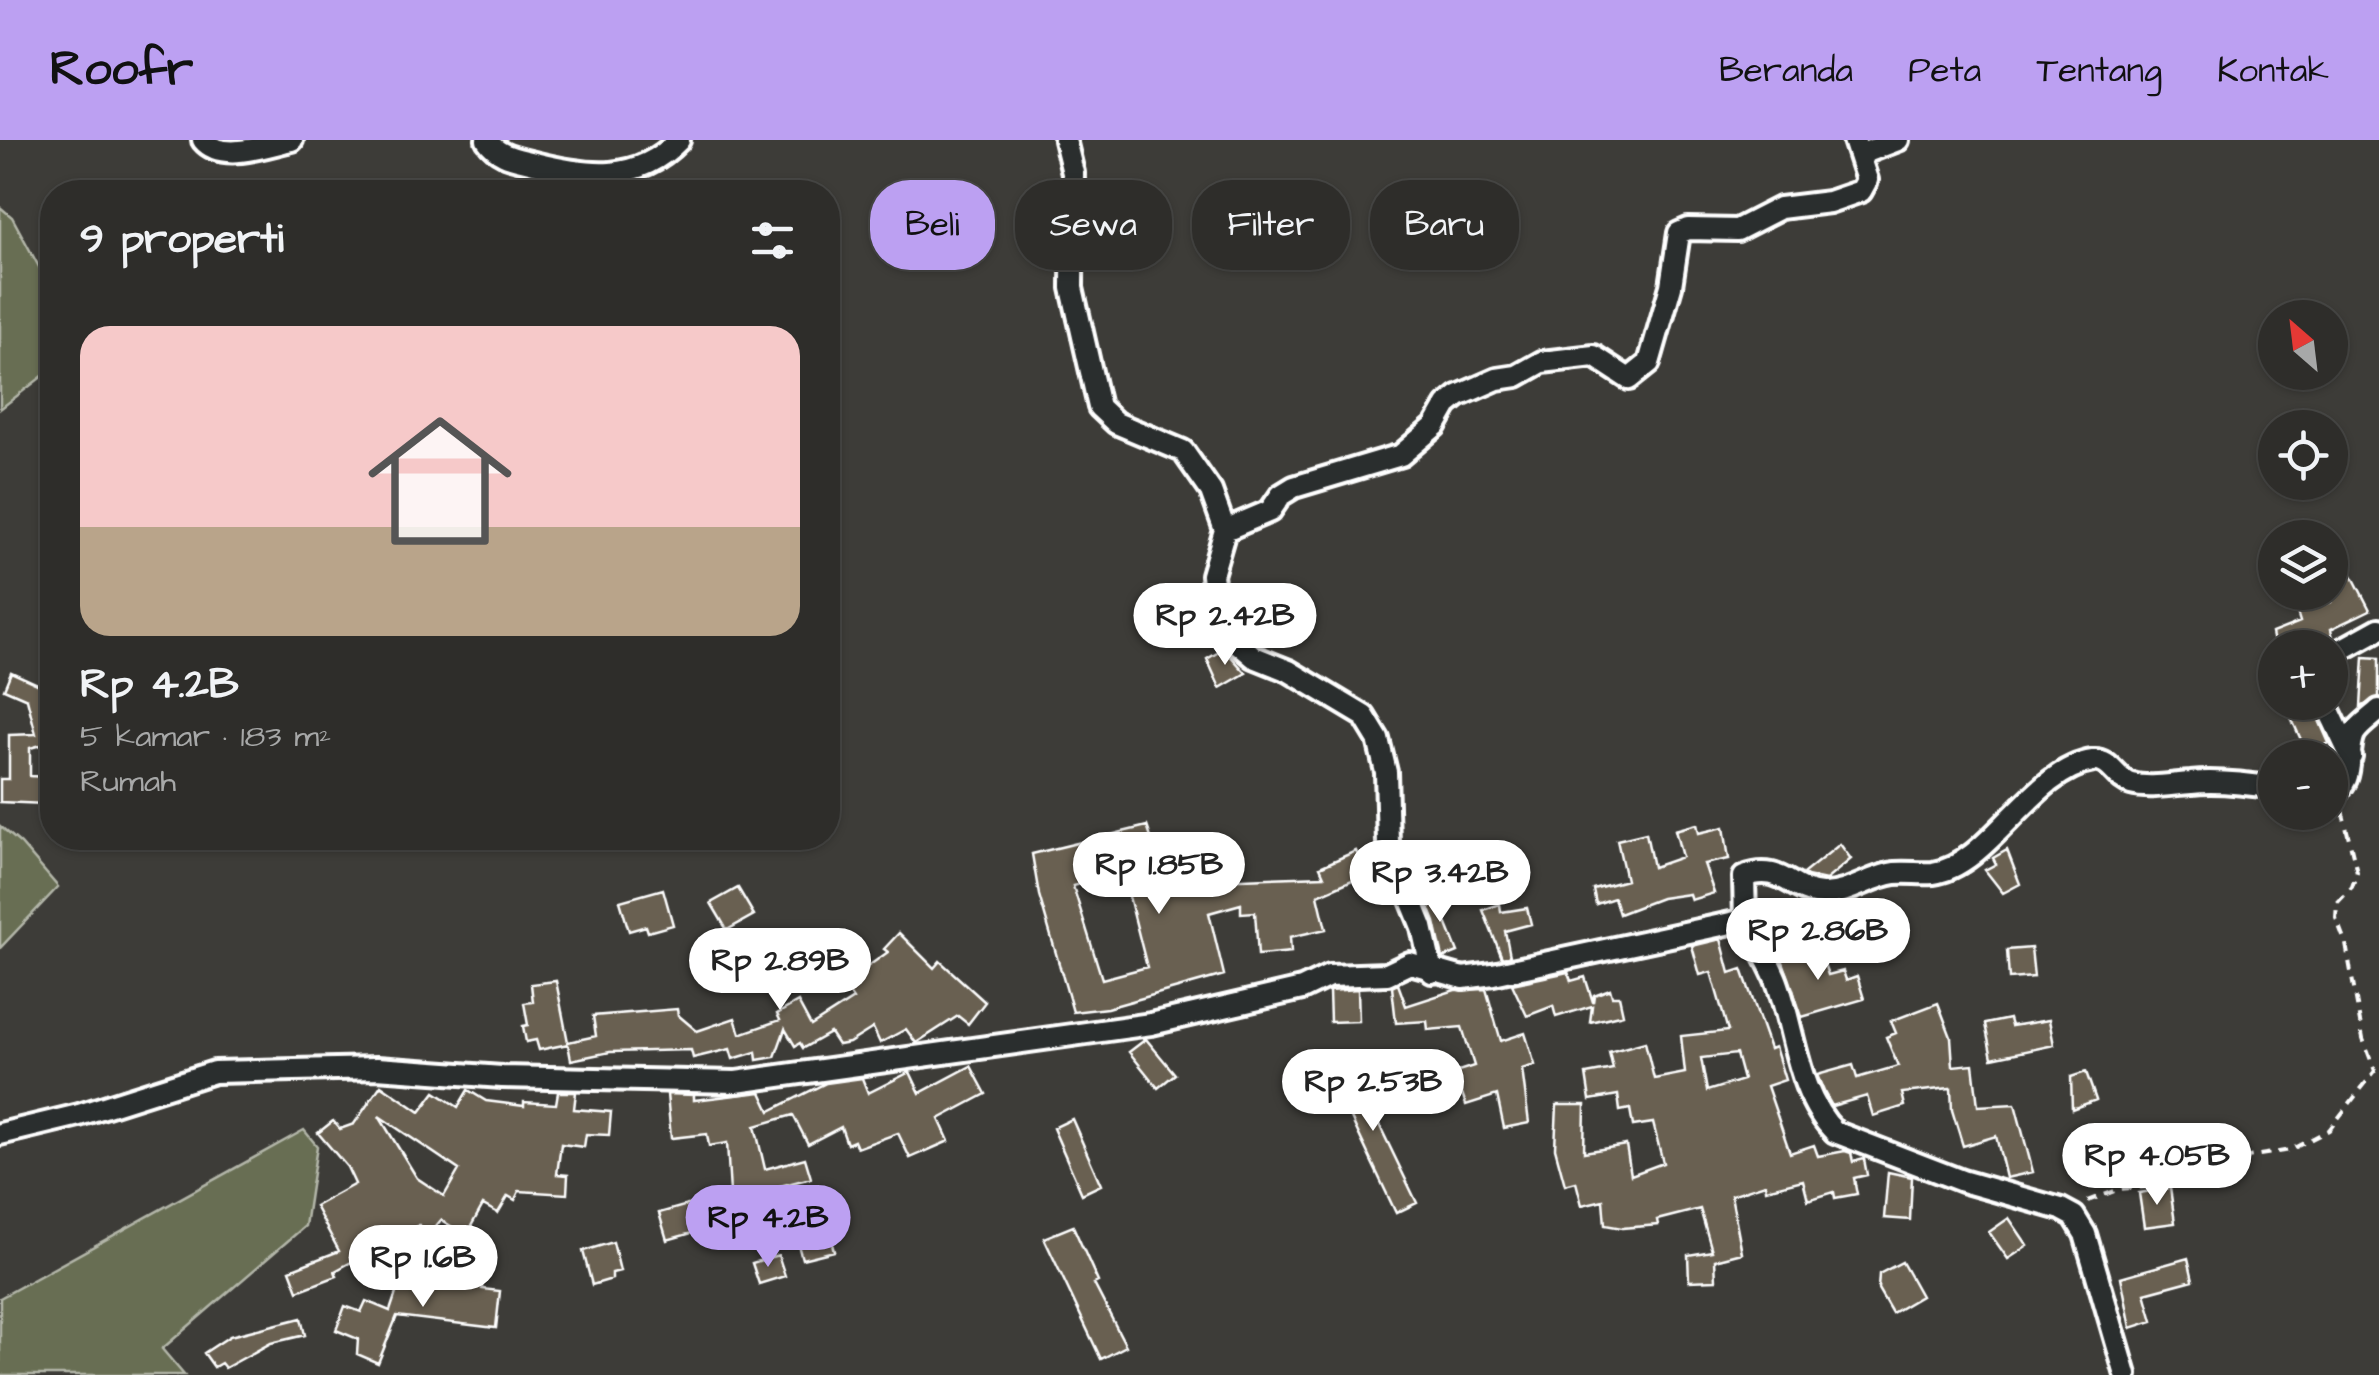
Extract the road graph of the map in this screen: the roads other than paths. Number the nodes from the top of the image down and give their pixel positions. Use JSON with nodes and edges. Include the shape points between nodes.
{"nodes":[{"id":1,"x":203,"y":140,"type":"edge"},
{"id":2,"x":292,"y":140,"type":"edge"},
{"id":3,"x":487,"y":140,"type":"edge"},
{"id":4,"x":679,"y":140,"type":"edge"},
{"id":5,"x":1898,"y":140,"type":"edge"},
{"id":6,"x":1069,"y":141,"type":"edge"},
{"id":7,"x":1856,"y":148,"type":"edge"},
{"id":8,"x":1225,"y":530,"type":"junction"},
{"id":9,"x":2379,"y":629,"type":"edge"},
{"id":10,"x":2348,"y":646,"type":"edge"},
{"id":11,"x":2379,"y":710,"type":"edge"},
{"id":12,"x":2334,"y":720,"type":"edge"},
{"id":13,"x":2351,"y":757,"type":"junction"},
{"id":14,"x":2348,"y":771,"type":"edge"},
{"id":15,"x":2258,"y":786,"type":"edge"},
{"id":16,"x":1745,"y":920,"type":"junction"},
{"id":17,"x":1432,"y":972,"type":"junction"},
{"id":18,"x":0,"y":1134,"type":"edge"},
{"id":19,"x":2126,"y":1375,"type":"edge"}],
"edges":[{"from":1,"to":2,"type":"street","via":[[226,151]]},
{"from":3,"to":4,"type":"street","via":[[511,157],[612,175],[641,168]]},
{"from":5,"to":7,"type":"street"},
{"from":6,"to":8,"type":"street","via":[[1072,288],[1099,408],[1116,423],[1183,452],[1212,490]]},
{"from":7,"to":8,"type":"street","via":[[1867,180],[1862,190],[1780,208],[1738,230],[1680,233],[1672,286],[1641,372],[1622,377],[1590,356],[1550,360],[1486,383],[1452,400],[1410,450],[1291,488],[1270,512]]},
{"from":8,"to":17,"type":"street","via":[[1212,575],[1233,639],[1364,716],[1378,739],[1388,843],[1422,926]]},
{"from":9,"to":10,"type":"street"},
{"from":11,"to":13,"type":"street","via":[[2354,734]]},
{"from":12,"to":13,"type":"street"},
{"from":13,"to":14,"type":"street"},
{"from":15,"to":16,"type":"street","via":[[2128,784],[2104,762],[2093,761],[2044,787],[1964,862],[1936,873],[1891,874],[1822,894],[1778,874],[1744,877]]},
{"from":16,"to":17,"type":"street","via":[[1492,974]]},
{"from":16,"to":19,"type":"street","via":[[1776,981],[1822,1119],[1835,1132],[1962,1181],[2074,1216]]},
{"from":17,"to":18,"type":"street","via":[[1410,964],[1387,974],[1329,976],[1302,990],[1151,1024],[736,1082],[377,1068],[214,1072]]}]}
